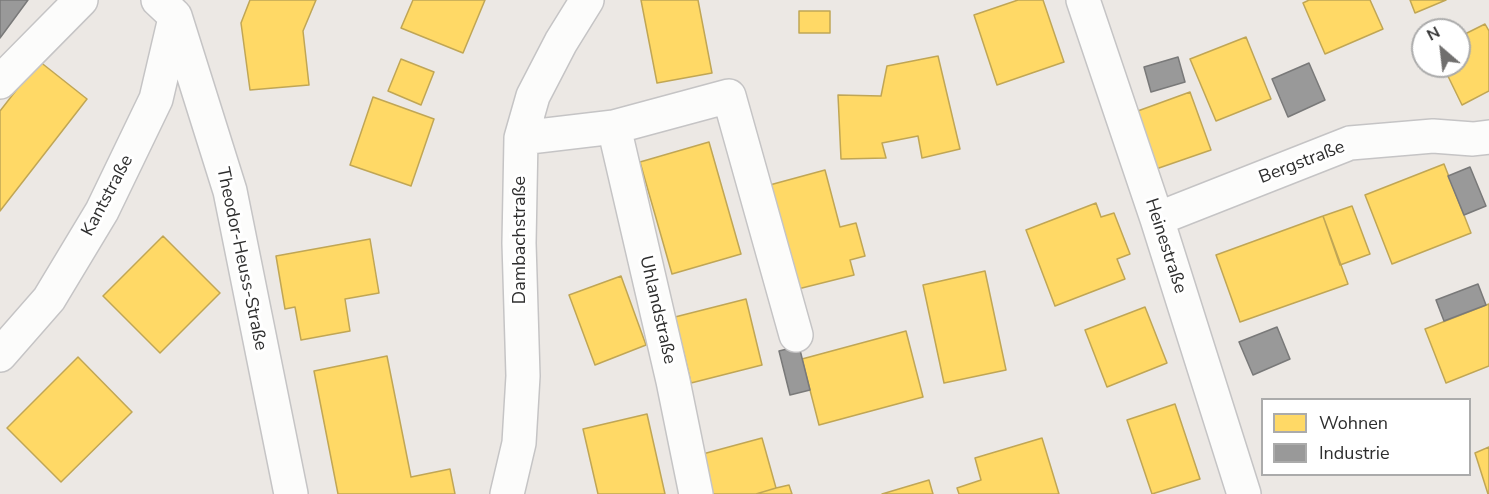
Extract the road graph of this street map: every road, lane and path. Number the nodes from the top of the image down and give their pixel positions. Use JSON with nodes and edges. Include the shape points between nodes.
{"nodes":[{"id":1,"x":81,"y":0,"type":"edge"},
{"id":2,"x":587,"y":0,"type":"edge"},
{"id":3,"x":1083,"y":0,"type":"edge"},
{"id":4,"x":172,"y":5,"type":"edge"},
{"id":5,"x":0,"y":82,"type":"edge"},
{"id":6,"x":614,"y":127,"type":"junction"},
{"id":7,"x":1489,"y":137,"type":"edge"},
{"id":8,"x":521,"y":138,"type":"junction"},
{"id":9,"x":1157,"y":219,"type":"junction"},
{"id":10,"x":796,"y":335,"type":"dead end"},
{"id":11,"x":0,"y":355,"type":"edge"},
{"id":12,"x":291,"y":494,"type":"edge"},
{"id":13,"x":507,"y":494,"type":"edge"},
{"id":14,"x":696,"y":494,"type":"edge"},
{"id":15,"x":1244,"y":494,"type":"edge"}],
"edges":[{"from":1,"to":5,"type":"street"},
{"from":2,"to":8,"type":"street","name":"Dambachstraße","via":[[533,96]]},
{"from":3,"to":9,"type":"street","name":"Heinestraße"},
{"from":4,"to":11,"type":"street","name":"Kantstraße","via":[[156,99],[102,211],[49,299]]},
{"from":4,"to":12,"type":"street","name":"Theodor-Heuss-Straße","via":[[230,191]]},
{"from":6,"to":8,"type":"street"},
{"from":6,"to":10,"type":"street","via":[[729,96]]},
{"from":6,"to":14,"type":"street","name":"Uhlandstraße"},
{"from":7,"to":9,"type":"street","name":"Bergstraße","via":[[1433,136],[1350,143]]},
{"from":8,"to":13,"type":"street","name":"Dambachstraße","via":[[523,376],[519,442]]},
{"from":9,"to":15,"type":"street","name":"Heinestraße"}]}
